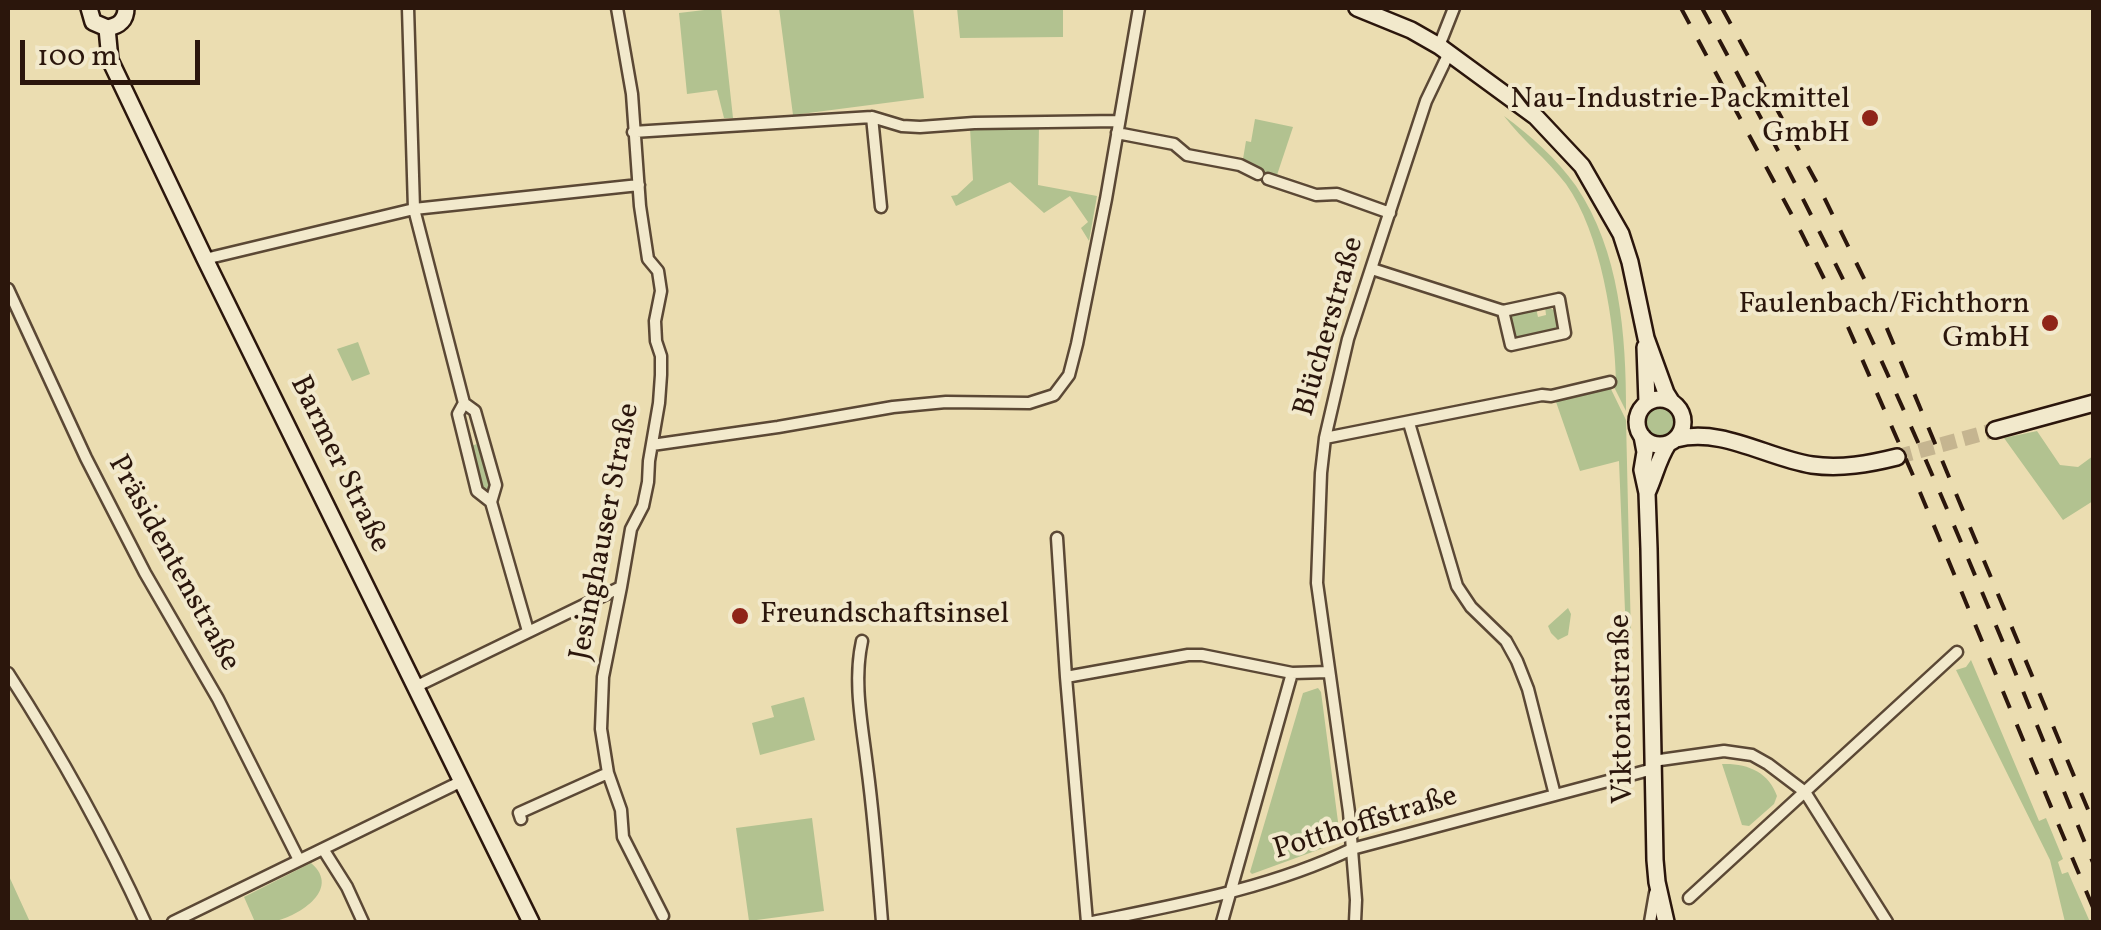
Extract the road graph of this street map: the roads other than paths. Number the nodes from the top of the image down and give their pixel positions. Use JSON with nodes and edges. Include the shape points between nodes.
{"nodes":[{"id":1,"x":88,"y":8,"type":"edge"},
{"id":2,"x":126,"y":8,"type":"edge"},
{"id":3,"x":408,"y":8,"type":"edge"},
{"id":4,"x":617,"y":8,"type":"edge"},
{"id":5,"x":1139,"y":8,"type":"edge"},
{"id":6,"x":1357,"y":8,"type":"edge"},
{"id":7,"x":1454,"y":8,"type":"edge"},
{"id":8,"x":107,"y":28,"type":"junction"},
{"id":9,"x":1444,"y":50,"type":"junction"},
{"id":10,"x":872,"y":117,"type":"junction"},
{"id":11,"x":1118,"y":127,"type":"junction"},
{"id":12,"x":633,"y":132,"type":"junction"},
{"id":13,"x":639,"y":186,"type":"junction"},
{"id":14,"x":881,"y":207,"type":"dead end"},
{"id":15,"x":414,"y":208,"type":"junction"},
{"id":16,"x":1390,"y":213,"type":"junction"},
{"id":17,"x":205,"y":260,"type":"junction"},
{"id":18,"x":1372,"y":268,"type":"junction"},
{"id":19,"x":8,"y":288,"type":"edge"},
{"id":20,"x":1503,"y":311,"type":"junction"},
{"id":21,"x":1646,"y":338,"type":"junction"},
{"id":22,"x":1610,"y":382,"type":"dead end"},
{"id":23,"x":464,"y":402,"type":"junction"},
{"id":24,"x":1647,"y":402,"type":"junction"},
{"id":25,"x":2094,"y":403,"type":"edge"},
{"id":26,"x":1676,"y":406,"type":"junction"},
{"id":27,"x":1409,"y":423,"type":"junction"},
{"id":28,"x":1995,"y":430,"type":"tunnel mouth"},
{"id":29,"x":1642,"y":436,"type":"junction"},
{"id":30,"x":1325,"y":438,"type":"junction"},
{"id":31,"x":1728,"y":440,"type":"junction"},
{"id":32,"x":1672,"y":442,"type":"junction"},
{"id":33,"x":652,"y":445,"type":"junction"},
{"id":34,"x":1897,"y":458,"type":"tunnel mouth"},
{"id":35,"x":1646,"y":492,"type":"junction"},
{"id":36,"x":490,"y":502,"type":"junction"},
{"id":37,"x":1056,"y":538,"type":"dead end"},
{"id":38,"x":622,"y":587,"type":"junction"},
{"id":39,"x":528,"y":631,"type":"junction"},
{"id":40,"x":862,"y":641,"type":"dead end"},
{"id":41,"x":1958,"y":652,"type":"dead end"},
{"id":42,"x":1329,"y":672,"type":"junction"},
{"id":43,"x":1292,"y":673,"type":"junction"},
{"id":44,"x":8,"y":674,"type":"edge"},
{"id":45,"x":1066,"y":677,"type":"junction"},
{"id":46,"x":415,"y":687,"type":"junction"},
{"id":47,"x":1653,"y":765,"type":"junction"},
{"id":48,"x":608,"y":773,"type":"junction"},
{"id":49,"x":462,"y":781,"type":"junction"},
{"id":50,"x":1804,"y":792,"type":"junction"},
{"id":51,"x":1554,"y":795,"type":"junction"},
{"id":52,"x":521,"y":819,"type":"dead end"},
{"id":53,"x":323,"y":848,"type":"junction"},
{"id":54,"x":1352,"y":849,"type":"junction"},
{"id":55,"x":300,"y":860,"type":"junction"},
{"id":56,"x":1657,"y":882,"type":"junction"},
{"id":57,"x":1230,"y":893,"type":"junction"},
{"id":58,"x":1690,"y":898,"type":"dead end"},
{"id":59,"x":664,"y":916,"type":"dead end"},
{"id":60,"x":145,"y":922,"type":"edge"},
{"id":61,"x":173,"y":922,"type":"edge"},
{"id":62,"x":364,"y":922,"type":"edge"},
{"id":63,"x":532,"y":922,"type":"edge"},
{"id":64,"x":882,"y":922,"type":"edge"},
{"id":65,"x":1090,"y":922,"type":"edge"},
{"id":66,"x":1222,"y":922,"type":"edge"},
{"id":67,"x":1356,"y":922,"type":"edge"},
{"id":68,"x":1650,"y":922,"type":"edge"},
{"id":69,"x":1666,"y":922,"type":"edge"},
{"id":70,"x":1887,"y":922,"type":"edge"}],
"edges":[{"from":1,"to":8,"type":"street","via":[[93,22]]},
{"from":2,"to":8,"type":"street","via":[[119,24]]},
{"from":3,"to":15,"type":"street"},
{"from":4,"to":12,"type":"street","name":"Jesinghauser Straße"},
{"from":5,"to":11,"type":"street"},
{"from":6,"to":9,"type":"street"},
{"from":7,"to":9,"type":"street","name":"Blücherstraße"},
{"from":8,"to":17,"type":"street","name":"Barmer Straße","via":[[110,60]]},
{"from":9,"to":16,"type":"street","name":"Blücherstraße"},
{"from":9,"to":21,"type":"street","via":[[1536,117],[1582,166],[1621,234]]},
{"from":10,"to":11,"type":"street","via":[[920,127]]},
{"from":10,"to":12,"type":"street"},
{"from":10,"to":14,"type":"street"},
{"from":11,"to":16,"type":"street","via":[[1174,144],[1187,155]]},
{"from":11,"to":33,"type":"street","via":[[1069,374],[1054,394],[1029,403],[922,403]]},
{"from":12,"to":13,"type":"street","name":"Jesinghauser Straße"},
{"from":13,"to":15,"type":"street"},
{"from":13,"to":33,"type":"street","name":"Jesinghauser Straße","via":[[648,258],[661,291],[654,321],[660,389]]},
{"from":15,"to":17,"type":"street"},
{"from":15,"to":23,"type":"street"},
{"from":16,"to":18,"type":"street","name":"Blücherstraße"},
{"from":17,"to":46,"type":"street","name":"Barmer Straße"},
{"from":18,"to":20,"type":"street"},
{"from":18,"to":30,"type":"street","name":"Blücherstraße"},
{"from":19,"to":55,"type":"street","name":"Präsidentenstraße","via":[[86,458]]},
{"from":20,"to":20,"type":"street","via":[[1511,344],[1565,334],[1558,299]]},
{"from":21,"to":24,"type":"street"},
{"from":21,"to":26,"type":"street"},
{"from":22,"to":27,"type":"street"},
{"from":23,"to":36,"type":"street","via":[[475,411],[496,485]]},
{"from":23,"to":36,"type":"street","via":[[458,414],[477,490]]},
{"from":24,"to":26,"type":"street","via":[[1659,398]]},
{"from":24,"to":29,"type":"street","via":[[1637,418]]},
{"from":25,"to":28,"type":"street"},
{"from":26,"to":31,"type":"street"},
{"from":26,"to":32,"type":"street","via":[[1683,426]]},
{"from":27,"to":30,"type":"street"},
{"from":27,"to":51,"type":"street","via":[[1458,586],[1506,641],[1528,689]]},
{"from":29,"to":32,"type":"street","via":[[1654,444]]},
{"from":29,"to":35,"type":"street","name":"Viktoriastraße"},
{"from":30,"to":42,"type":"street","name":"Blücherstraße","via":[[1317,583]]},
{"from":31,"to":32,"type":"street","via":[[1697,436]]},
{"from":31,"to":34,"type":"street","via":[[1812,465]]},
{"from":32,"to":35,"type":"street","name":"Viktoriastraße"},
{"from":33,"to":38,"type":"street","name":"Jesinghauser Straße"},
{"from":35,"to":47,"type":"street","name":"Viktoriastraße"},
{"from":36,"to":39,"type":"street"},
{"from":37,"to":45,"type":"street"},
{"from":38,"to":39,"type":"street"},
{"from":38,"to":48,"type":"street","name":"Jesinghauser Straße","via":[[601,701]]},
{"from":39,"to":46,"type":"street"},
{"from":40,"to":64,"type":"street","via":[[861,723]]},
{"from":41,"to":50,"type":"street"},
{"from":42,"to":43,"type":"street"},
{"from":42,"to":54,"type":"street","name":"Blücherstraße"},
{"from":43,"to":45,"type":"street","via":[[1188,655]]},
{"from":43,"to":57,"type":"street"},
{"from":44,"to":60,"type":"street","via":[[84,797]]},
{"from":45,"to":65,"type":"street"},
{"from":46,"to":49,"type":"street","name":"Barmer Straße"},
{"from":47,"to":50,"type":"street","name":"Potthoffstraße","via":[[1724,751],[1752,755]]},
{"from":47,"to":51,"type":"street","name":"Potthoffstraße"},
{"from":47,"to":56,"type":"street","name":"Viktoriastraße"},
{"from":48,"to":52,"type":"street","via":[[519,813]]},
{"from":48,"to":59,"type":"street","name":"Jesinghauser Straße","via":[[623,837]]},
{"from":49,"to":53,"type":"street"},
{"from":49,"to":63,"type":"street","name":"Barmer Straße"},
{"from":50,"to":58,"type":"street"},
{"from":50,"to":70,"type":"street"},
{"from":51,"to":54,"type":"street","name":"Potthoffstraße"},
{"from":53,"to":55,"type":"street"},
{"from":53,"to":62,"type":"street"},
{"from":54,"to":57,"type":"street","name":"Potthoffstraße"},
{"from":54,"to":67,"type":"street","name":"Blücherstraße"},
{"from":55,"to":61,"type":"street"},
{"from":56,"to":68,"type":"street"},
{"from":56,"to":69,"type":"street","name":"Viktoriastraße"},
{"from":57,"to":65,"type":"street","name":"Potthoffstraße"},
{"from":57,"to":66,"type":"street"}]}
